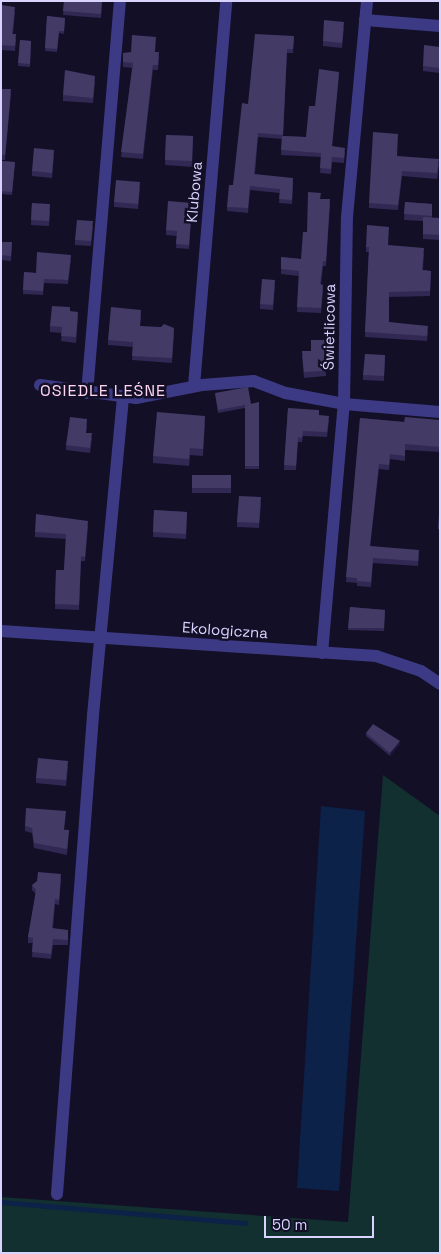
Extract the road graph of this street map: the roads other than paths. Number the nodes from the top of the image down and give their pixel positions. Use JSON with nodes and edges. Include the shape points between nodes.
{"nodes":[{"id":1,"x":120,"y":1,"type":"edge"},
{"id":2,"x":226,"y":1,"type":"edge"},
{"id":3,"x":367,"y":1,"type":"edge"},
{"id":4,"x":365,"y":20,"type":"junction"},
{"id":5,"x":440,"y":26,"type":"edge"},
{"id":6,"x":40,"y":385,"type":"dead end"},
{"id":7,"x":194,"y":386,"type":"junction"},
{"id":8,"x":87,"y":393,"type":"junction"},
{"id":9,"x":123,"y":398,"type":"junction"},
{"id":10,"x":344,"y":404,"type":"junction"},
{"id":11,"x":440,"y":412,"type":"edge"},
{"id":12,"x":1,"y":630,"type":"edge"},
{"id":13,"x":102,"y":638,"type":"junction"},
{"id":14,"x":322,"y":653,"type":"junction"},
{"id":15,"x":440,"y":684,"type":"edge"},
{"id":16,"x":57,"y":1194,"type":"dead end"}],
"edges":[{"from":1,"to":8,"type":"street"},
{"from":2,"to":7,"type":"street","name":"Klubowa"},
{"from":3,"to":4,"type":"street","name":"Świetlicowa"},
{"from":4,"to":5,"type":"street"},
{"from":4,"to":10,"type":"street","name":"Świetlicowa","via":[[347,217]]},
{"from":6,"to":8,"type":"street"},
{"from":7,"to":9,"type":"street"},
{"from":7,"to":10,"type":"street","via":[[254,381],[286,393]]},
{"from":8,"to":9,"type":"street"},
{"from":9,"to":13,"type":"street"},
{"from":10,"to":11,"type":"street"},
{"from":10,"to":14,"type":"street","name":"Świetlicowa"},
{"from":12,"to":13,"type":"street","name":"Ekologiczna"},
{"from":13,"to":14,"type":"street","name":"Ekologiczna"},
{"from":13,"to":16,"type":"street"},
{"from":14,"to":15,"type":"street","name":"Ekologiczna","via":[[376,656],[422,671]]}]}
